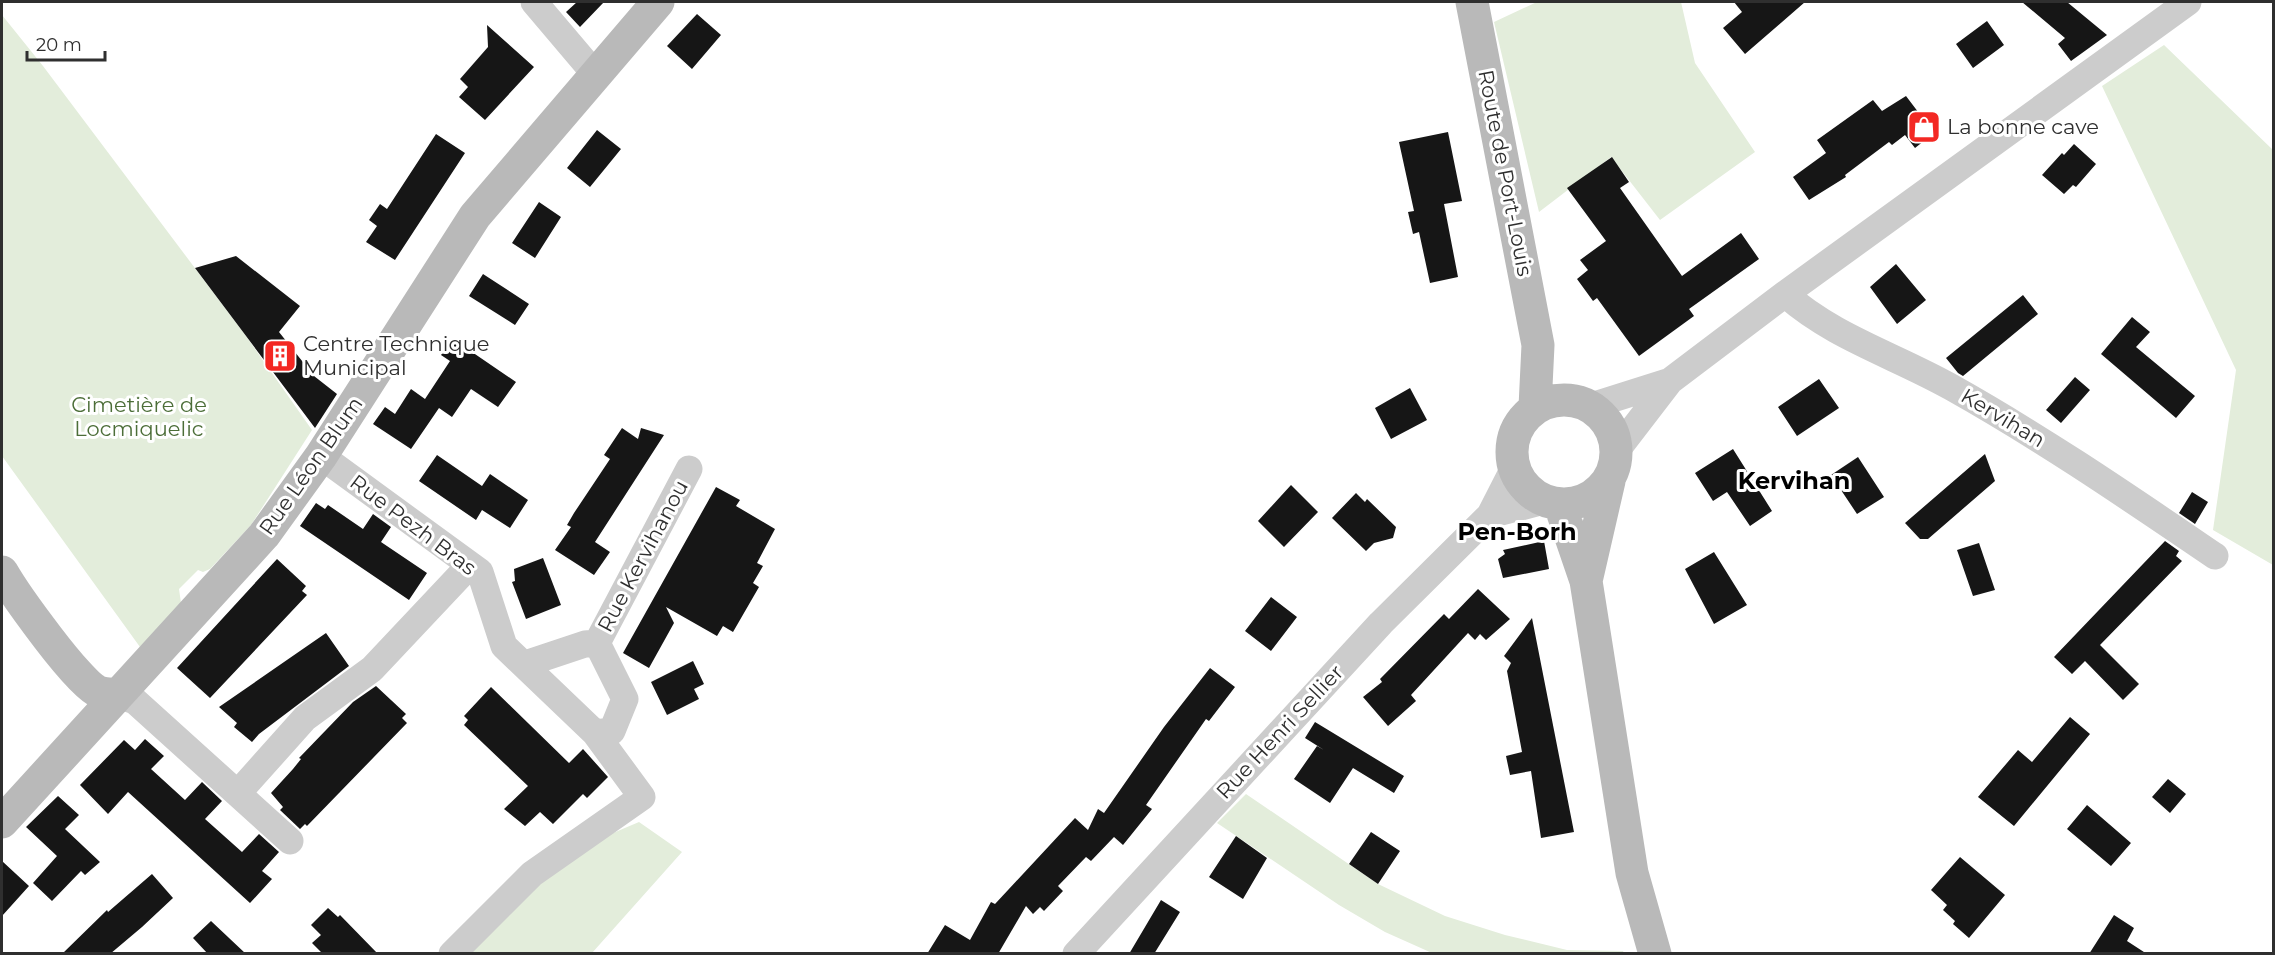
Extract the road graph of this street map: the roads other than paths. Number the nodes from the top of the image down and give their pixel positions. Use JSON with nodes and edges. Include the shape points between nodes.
{"nodes":[{"id":1,"x":534,"y":2,"type":"edge"},
{"id":2,"x":658,"y":2,"type":"edge"},
{"id":3,"x":1472,"y":2,"type":"edge"},
{"id":4,"x":2188,"y":2,"type":"edge"},
{"id":5,"x":595,"y":74,"type":"junction"},
{"id":6,"x":1785,"y":294,"type":"junction"},
{"id":7,"x":1538,"y":345,"type":"junction"},
{"id":8,"x":1670,"y":381,"type":"junction"},
{"id":9,"x":1586,"y":404,"type":"junction"},
{"id":10,"x":1535,"y":407,"type":"junction"},
{"id":11,"x":1617,"y":450,"type":"junction"},
{"id":12,"x":321,"y":456,"type":"junction"},
{"id":13,"x":1514,"y":468,"type":"junction"},
{"id":14,"x":689,"y":469,"type":"dead end"},
{"id":15,"x":1609,"y":481,"type":"junction"},
{"id":16,"x":1552,"y":503,"type":"junction"},
{"id":17,"x":1490,"y":515,"type":"junction"},
{"id":18,"x":2215,"y":556,"type":"dead end"},
{"id":19,"x":470,"y":565,"type":"junction"},
{"id":20,"x":2,"y":572,"type":"edge"},
{"id":21,"x":1586,"y":581,"type":"junction"},
{"id":22,"x":597,"y":643,"type":"junction"},
{"id":23,"x":525,"y":664,"type":"junction"},
{"id":24,"x":117,"y":695,"type":"junction"},
{"id":25,"x":596,"y":733,"type":"junction"},
{"id":26,"x":238,"y":793,"type":"junction"},
{"id":27,"x":2,"y":822,"type":"edge"},
{"id":28,"x":290,"y":841,"type":"dead end"},
{"id":29,"x":452,"y":954,"type":"edge"},
{"id":30,"x":1076,"y":954,"type":"edge"},
{"id":31,"x":1654,"y":954,"type":"edge"}],
"edges":[{"from":1,"to":5,"type":"street"},
{"from":2,"to":5,"type":"main road","name":"Rue Léon Blum"},
{"from":3,"to":7,"type":"main road","name":"Route de Port-Louis"},
{"from":4,"to":6,"type":"street"},
{"from":5,"to":12,"type":"main road","name":"Rue Léon Blum","via":[[475,216]]},
{"from":6,"to":8,"type":"street"},
{"from":6,"to":18,"type":"street","name":"Kervihan","via":[[1813,316],[1950,386],[2062,453]]},
{"from":7,"to":9,"type":"main road"},
{"from":7,"to":10,"type":"main road"},
{"from":8,"to":9,"type":"street"},
{"from":8,"to":11,"type":"street"},
{"from":9,"to":10,"type":"main road","via":[[1558,399]]},
{"from":9,"to":11,"type":"main road","via":[[1611,426]]},
{"from":10,"to":13,"type":"main road","via":[[1522,420],[1512,442]]},
{"from":11,"to":15,"type":"main road"},
{"from":12,"to":19,"type":"street","name":"Rue Pezh Bras"},
{"from":12,"to":24,"type":"main road","name":"Rue Léon Blum","via":[[264,535]]},
{"from":13,"to":16,"type":"main road","via":[[1526,489]]},
{"from":13,"to":17,"type":"street","name":"Rue Henri Sellier"},
{"from":14,"to":22,"type":"street","name":"Rue Kervihanou"},
{"from":15,"to":16,"type":"main road","via":[[1585,501]]},
{"from":15,"to":21,"type":"main road"},
{"from":16,"to":17,"type":"street"},
{"from":16,"to":21,"type":"main road"},
{"from":17,"to":30,"type":"street","name":"Rue Henri Sellier","via":[[1381,623]]},
{"from":19,"to":23,"type":"street","name":"Rue Pezh Bras","via":[[480,572],[504,646]]},
{"from":19,"to":26,"type":"street","via":[[372,669],[305,718]]},
{"from":20,"to":24,"type":"main road","via":[[20,602],[80,676],[97,692]]},
{"from":21,"to":31,"type":"main road","via":[[1632,873]]},
{"from":22,"to":23,"type":"street"},
{"from":22,"to":25,"type":"street","via":[[625,699],[612,731]]},
{"from":23,"to":25,"type":"street","name":"Rue Pezh Bras"},
{"from":24,"to":26,"type":"street","via":[[135,701]]},
{"from":24,"to":27,"type":"main road","name":"Rue Léon Blum"},
{"from":25,"to":29,"type":"street","name":"Rue Pezh Bras","via":[[642,797],[532,874]]},
{"from":26,"to":28,"type":"street"}]}
